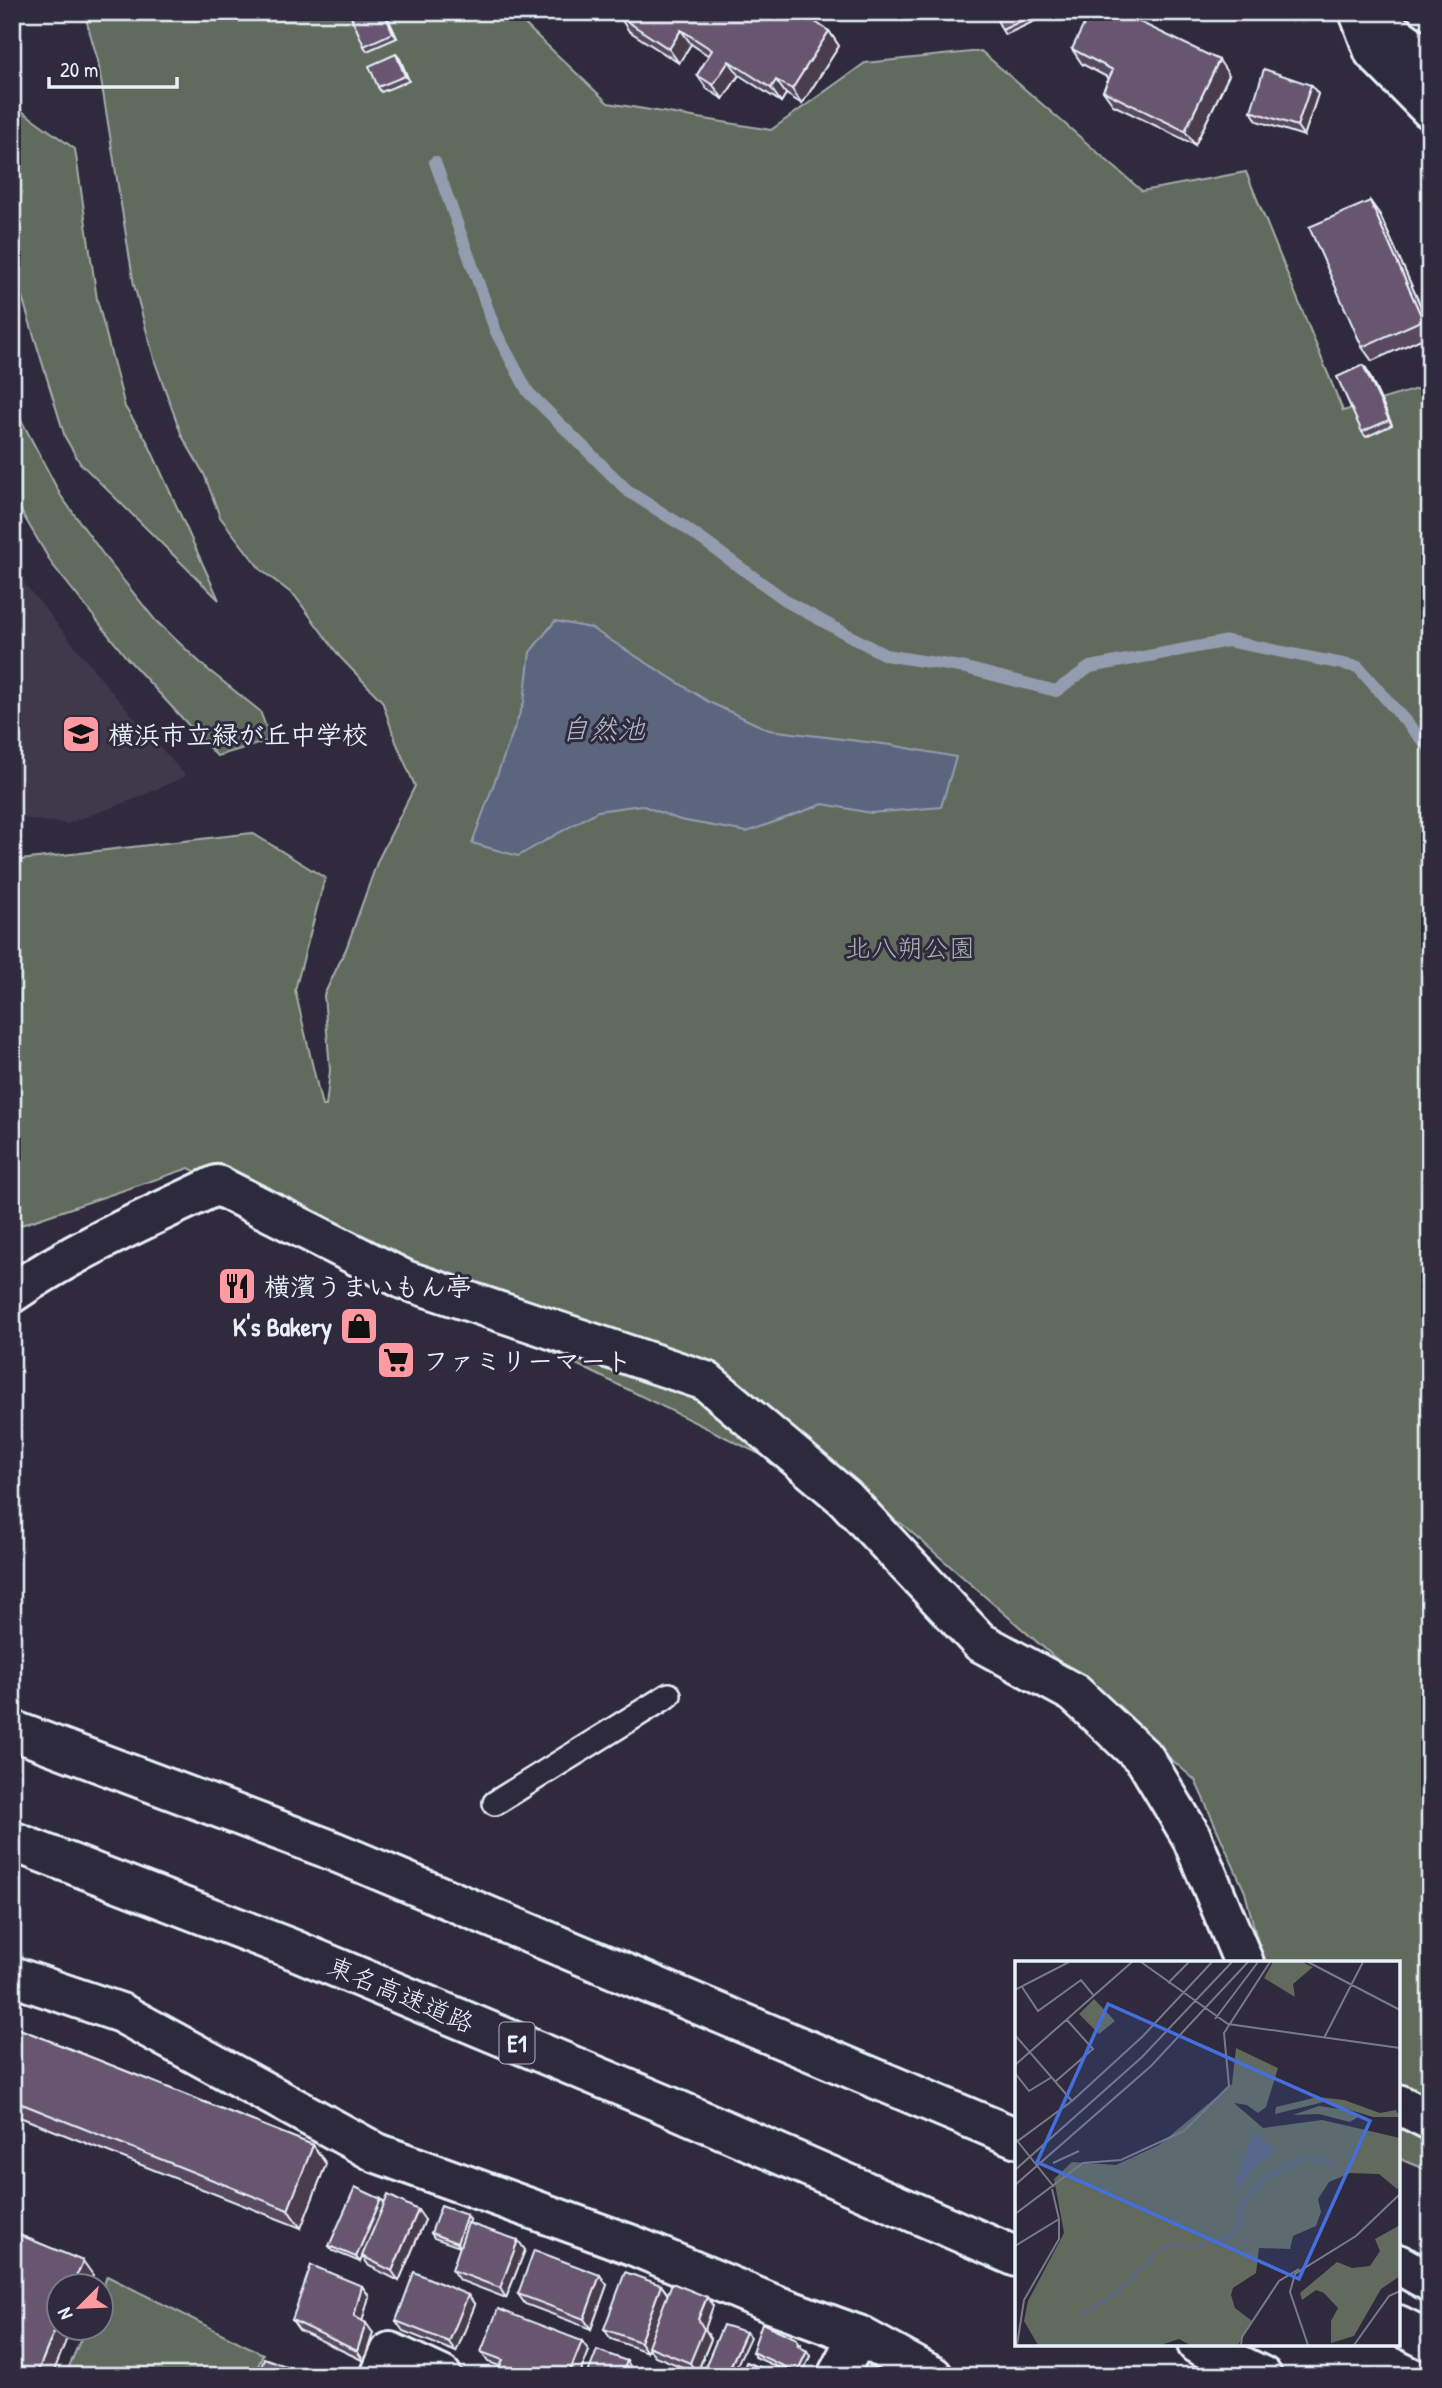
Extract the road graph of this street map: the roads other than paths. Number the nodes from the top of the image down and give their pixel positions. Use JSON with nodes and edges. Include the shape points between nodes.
{"nodes":[{"id":1,"x":1361,"y":12,"type":"edge"},
{"id":2,"x":1430,"y":52,"type":"edge"},
{"id":3,"x":1430,"y":109,"type":"edge"},
{"id":4,"x":12,"y":1293,"type":"edge"},
{"id":5,"x":670,"y":1695,"type":"dead end"},
{"id":6,"x":12,"y":1730,"type":"edge"},
{"id":7,"x":495,"y":1803,"type":"dead end"},
{"id":8,"x":12,"y":1842,"type":"edge"},
{"id":9,"x":1243,"y":1961,"type":"edge"},
{"id":10,"x":12,"y":1976,"type":"edge"},
{"id":11,"x":1400,"y":2105,"type":"edge"},
{"id":12,"x":1430,"y":2120,"type":"edge"},
{"id":13,"x":1015,"y":2137,"type":"edge"},
{"id":14,"x":1015,"y":2256,"type":"edge"},
{"id":15,"x":1400,"y":2265,"type":"edge"},
{"id":16,"x":1430,"y":2282,"type":"edge"},
{"id":17,"x":1400,"y":2326,"type":"edge"},
{"id":18,"x":858,"y":2334,"type":"junction"},
{"id":19,"x":1430,"y":2341,"type":"edge"},
{"id":20,"x":1202,"y":2346,"type":"edge"},
{"id":21,"x":380,"y":2376,"type":"edge"},
{"id":22,"x":442,"y":2376,"type":"edge"},
{"id":23,"x":837,"y":2376,"type":"edge"},
{"id":24,"x":933,"y":2376,"type":"edge"},
{"id":25,"x":1262,"y":2376,"type":"edge"}],
"edges":[{"from":1,"to":2,"type":"main road","via":[[1419,52]]},
{"from":1,"to":3,"type":"main road","via":[[1374,52]]},
{"from":4,"to":9,"type":"main road","via":[[90,1245],[216,1185],[405,1280],[706,1381],[845,1499],[980,1642],[1074,1693],[1145,1759],[1191,1836]]},
{"from":5,"to":7,"type":"lane"},
{"from":6,"to":13,"type":"main road","via":[[326,1848]]},
{"from":8,"to":14,"type":"main road","name":"東名高速道路","number":"E1","via":[[305,1954]]},
{"from":10,"to":18,"type":"main road","via":[[121,2013],[377,2152]]},
{"from":11,"to":12,"type":"main road"},
{"from":15,"to":16,"type":"main road"},
{"from":17,"to":19,"type":"main road"},
{"from":18,"to":23,"type":"main road"},
{"from":18,"to":24,"type":"main road"},
{"from":20,"to":25,"type":"main road"},
{"from":21,"to":22,"type":"main road","via":[[390,2352]]}]}
